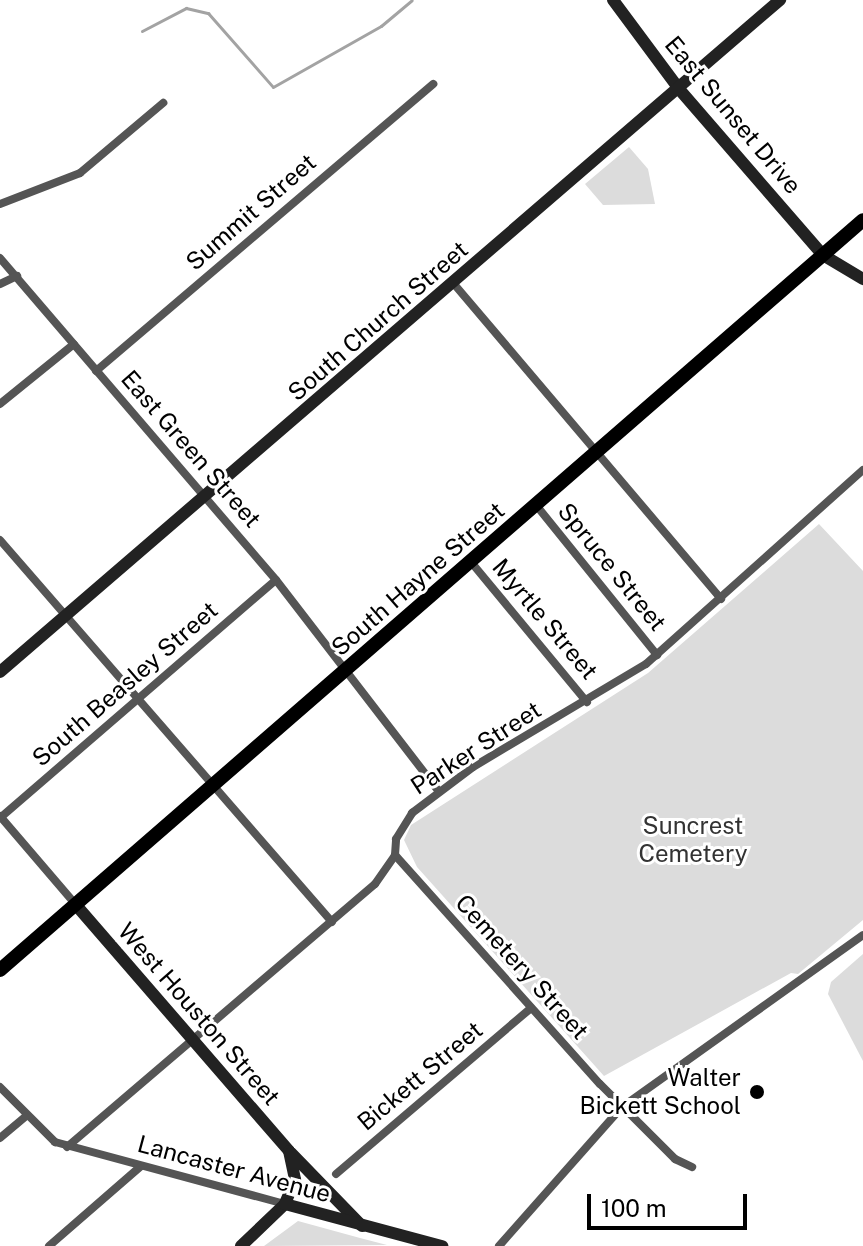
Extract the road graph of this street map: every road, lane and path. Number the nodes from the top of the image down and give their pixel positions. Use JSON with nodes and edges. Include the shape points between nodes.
{"nodes":[{"id":1,"x":613,"y":0,"type":"edge"},
{"id":2,"x":780,"y":0,"type":"edge"},
{"id":3,"x":433,"y":84,"type":"dead end"},
{"id":4,"x":679,"y":89,"type":"junction"},
{"id":5,"x":163,"y":103,"type":"dead end"},
{"id":6,"x":0,"y":204,"type":"edge"},
{"id":7,"x":863,"y":220,"type":"edge"},
{"id":8,"x":823,"y":255,"type":"junction"},
{"id":9,"x":0,"y":258,"type":"edge"},
{"id":10,"x":17,"y":276,"type":"junction"},
{"id":11,"x":863,"y":279,"type":"edge"},
{"id":12,"x":0,"y":284,"type":"edge"},
{"id":13,"x":454,"y":284,"type":"junction"},
{"id":14,"x":74,"y":344,"type":"junction"},
{"id":15,"x":96,"y":371,"type":"junction"},
{"id":16,"x":0,"y":404,"type":"edge"},
{"id":17,"x":597,"y":452,"type":"junction"},
{"id":18,"x":863,"y":470,"type":"edge"},
{"id":19,"x":208,"y":497,"type":"junction"},
{"id":20,"x":536,"y":505,"type":"junction"},
{"id":21,"x":0,"y":540,"type":"edge"},
{"id":22,"x":471,"y":562,"type":"junction"},
{"id":23,"x":276,"y":580,"type":"junction"},
{"id":24,"x":721,"y":599,"type":"junction"},
{"id":25,"x":66,"y":616,"type":"junction"},
{"id":26,"x":657,"y":655,"type":"junction"},
{"id":27,"x":347,"y":670,"type":"junction"},
{"id":28,"x":0,"y":672,"type":"edge"},
{"id":29,"x":137,"y":699,"type":"junction"},
{"id":30,"x":587,"y":702,"type":"junction"},
{"id":31,"x":213,"y":786,"type":"junction"},
{"id":32,"x":439,"y":792,"type":"junction"},
{"id":33,"x":0,"y":817,"type":"edge"},
{"id":34,"x":395,"y":855,"type":"junction"},
{"id":35,"x":76,"y":905,"type":"junction"},
{"id":36,"x":332,"y":922,"type":"junction"},
{"id":37,"x":863,"y":935,"type":"edge"},
{"id":38,"x":0,"y":970,"type":"edge"},
{"id":39,"x":531,"y":1008,"type":"junction"},
{"id":40,"x":192,"y":1038,"type":"junction"},
{"id":41,"x":0,"y":1087,"type":"edge"},
{"id":42,"x":622,"y":1107,"type":"junction"},
{"id":43,"x":25,"y":1117,"type":"junction"},
{"id":44,"x":0,"y":1138,"type":"edge"},
{"id":45,"x":67,"y":1147,"type":"junction"},
{"id":46,"x":289,"y":1151,"type":"junction"},
{"id":47,"x":140,"y":1167,"type":"junction"},
{"id":48,"x":692,"y":1167,"type":"dead end"},
{"id":49,"x":336,"y":1174,"type":"dead end"},
{"id":50,"x":285,"y":1204,"type":"junction"},
{"id":51,"x":365,"y":1228,"type":"junction"},
{"id":52,"x":49,"y":1246,"type":"edge"},
{"id":53,"x":241,"y":1246,"type":"edge"},
{"id":54,"x":442,"y":1246,"type":"edge"},
{"id":55,"x":499,"y":1246,"type":"edge"}],
"edges":[{"from":1,"to":4,"type":"street","name":"East Sunset Drive"},
{"from":2,"to":4,"type":"street","name":"South Church Street"},
{"from":3,"to":15,"type":"street","name":"Summit Street"},
{"from":4,"to":8,"type":"street","name":"East Sunset Drive"},
{"from":4,"to":13,"type":"street","name":"South Church Street"},
{"from":5,"to":6,"type":"street","via":[[80,173]]},
{"from":7,"to":8,"type":"main road","name":"South Hayne Street"},
{"from":8,"to":11,"type":"street","name":"East Sunset Drive"},
{"from":8,"to":17,"type":"main road","name":"South Hayne Street"},
{"from":9,"to":10,"type":"street","name":"East Green Street"},
{"from":10,"to":12,"type":"street"},
{"from":10,"to":14,"type":"street","name":"East Green Street"},
{"from":13,"to":17,"type":"street"},
{"from":13,"to":19,"type":"street","name":"South Church Street"},
{"from":14,"to":15,"type":"street","name":"East Green Street"},
{"from":14,"to":16,"type":"street"},
{"from":15,"to":19,"type":"street","name":"East Green Street"},
{"from":17,"to":20,"type":"main road","name":"South Hayne Street"},
{"from":17,"to":24,"type":"street"},
{"from":18,"to":24,"type":"street","name":"Parker Street"},
{"from":19,"to":23,"type":"street","name":"East Green Street"},
{"from":19,"to":25,"type":"street","name":"South Church Street"},
{"from":20,"to":22,"type":"main road","name":"South Hayne Street"},
{"from":20,"to":26,"type":"street","name":"Spruce Street"},
{"from":21,"to":25,"type":"street"},
{"from":22,"to":27,"type":"main road","name":"South Hayne Street"},
{"from":22,"to":30,"type":"street","name":"Myrtle Street"},
{"from":23,"to":27,"type":"street","name":"East Green Street"},
{"from":23,"to":29,"type":"street","name":"South Beasley Street"},
{"from":24,"to":26,"type":"street","name":"Parker Street"},
{"from":25,"to":28,"type":"street","name":"South Church Street"},
{"from":25,"to":29,"type":"street"},
{"from":26,"to":30,"type":"street","name":"Parker Street"},
{"from":27,"to":31,"type":"main road","name":"South Hayne Street"},
{"from":27,"to":32,"type":"street","name":"East Green Street"},
{"from":29,"to":31,"type":"street"},
{"from":29,"to":33,"type":"street","name":"South Beasley Street"},
{"from":30,"to":32,"type":"street","name":"Parker Street"},
{"from":31,"to":35,"type":"main road","name":"South Hayne Street"},
{"from":31,"to":36,"type":"street"},
{"from":32,"to":34,"type":"street","name":"Parker Street","via":[[403,825]]},
{"from":33,"to":35,"type":"street"},
{"from":34,"to":36,"type":"street","name":"Parker Street","via":[[375,884]]},
{"from":34,"to":39,"type":"street","name":"Cemetery Street"},
{"from":35,"to":38,"type":"main road","name":"South Hayne Street"},
{"from":35,"to":40,"type":"street","name":"West Houston Street"},
{"from":36,"to":40,"type":"street","name":"Parker Street"},
{"from":37,"to":42,"type":"street"},
{"from":39,"to":42,"type":"street","name":"Cemetery Street"},
{"from":39,"to":49,"type":"street","name":"Bickett Street"},
{"from":40,"to":45,"type":"street","name":"Parker Street"},
{"from":40,"to":46,"type":"street","name":"West Houston Street"},
{"from":41,"to":43,"type":"street","name":"Lancaster Avenue"},
{"from":42,"to":48,"type":"street","name":"Cemetery Street","via":[[675,1159]]},
{"from":42,"to":55,"type":"street"},
{"from":43,"to":44,"type":"street"},
{"from":43,"to":45,"type":"street","name":"Lancaster Avenue","via":[[43,1135]]},
{"from":45,"to":47,"type":"street","name":"Lancaster Avenue"},
{"from":46,"to":50,"type":"street","via":[[295,1180]]},
{"from":46,"to":51,"type":"street","name":"West Houston Street"},
{"from":47,"to":50,"type":"street","name":"Lancaster Avenue"},
{"from":47,"to":52,"type":"street"},
{"from":50,"to":51,"type":"street","name":"Lancaster Avenue"},
{"from":50,"to":53,"type":"street"},
{"from":51,"to":54,"type":"street","name":"Lancaster Avenue"}]}
